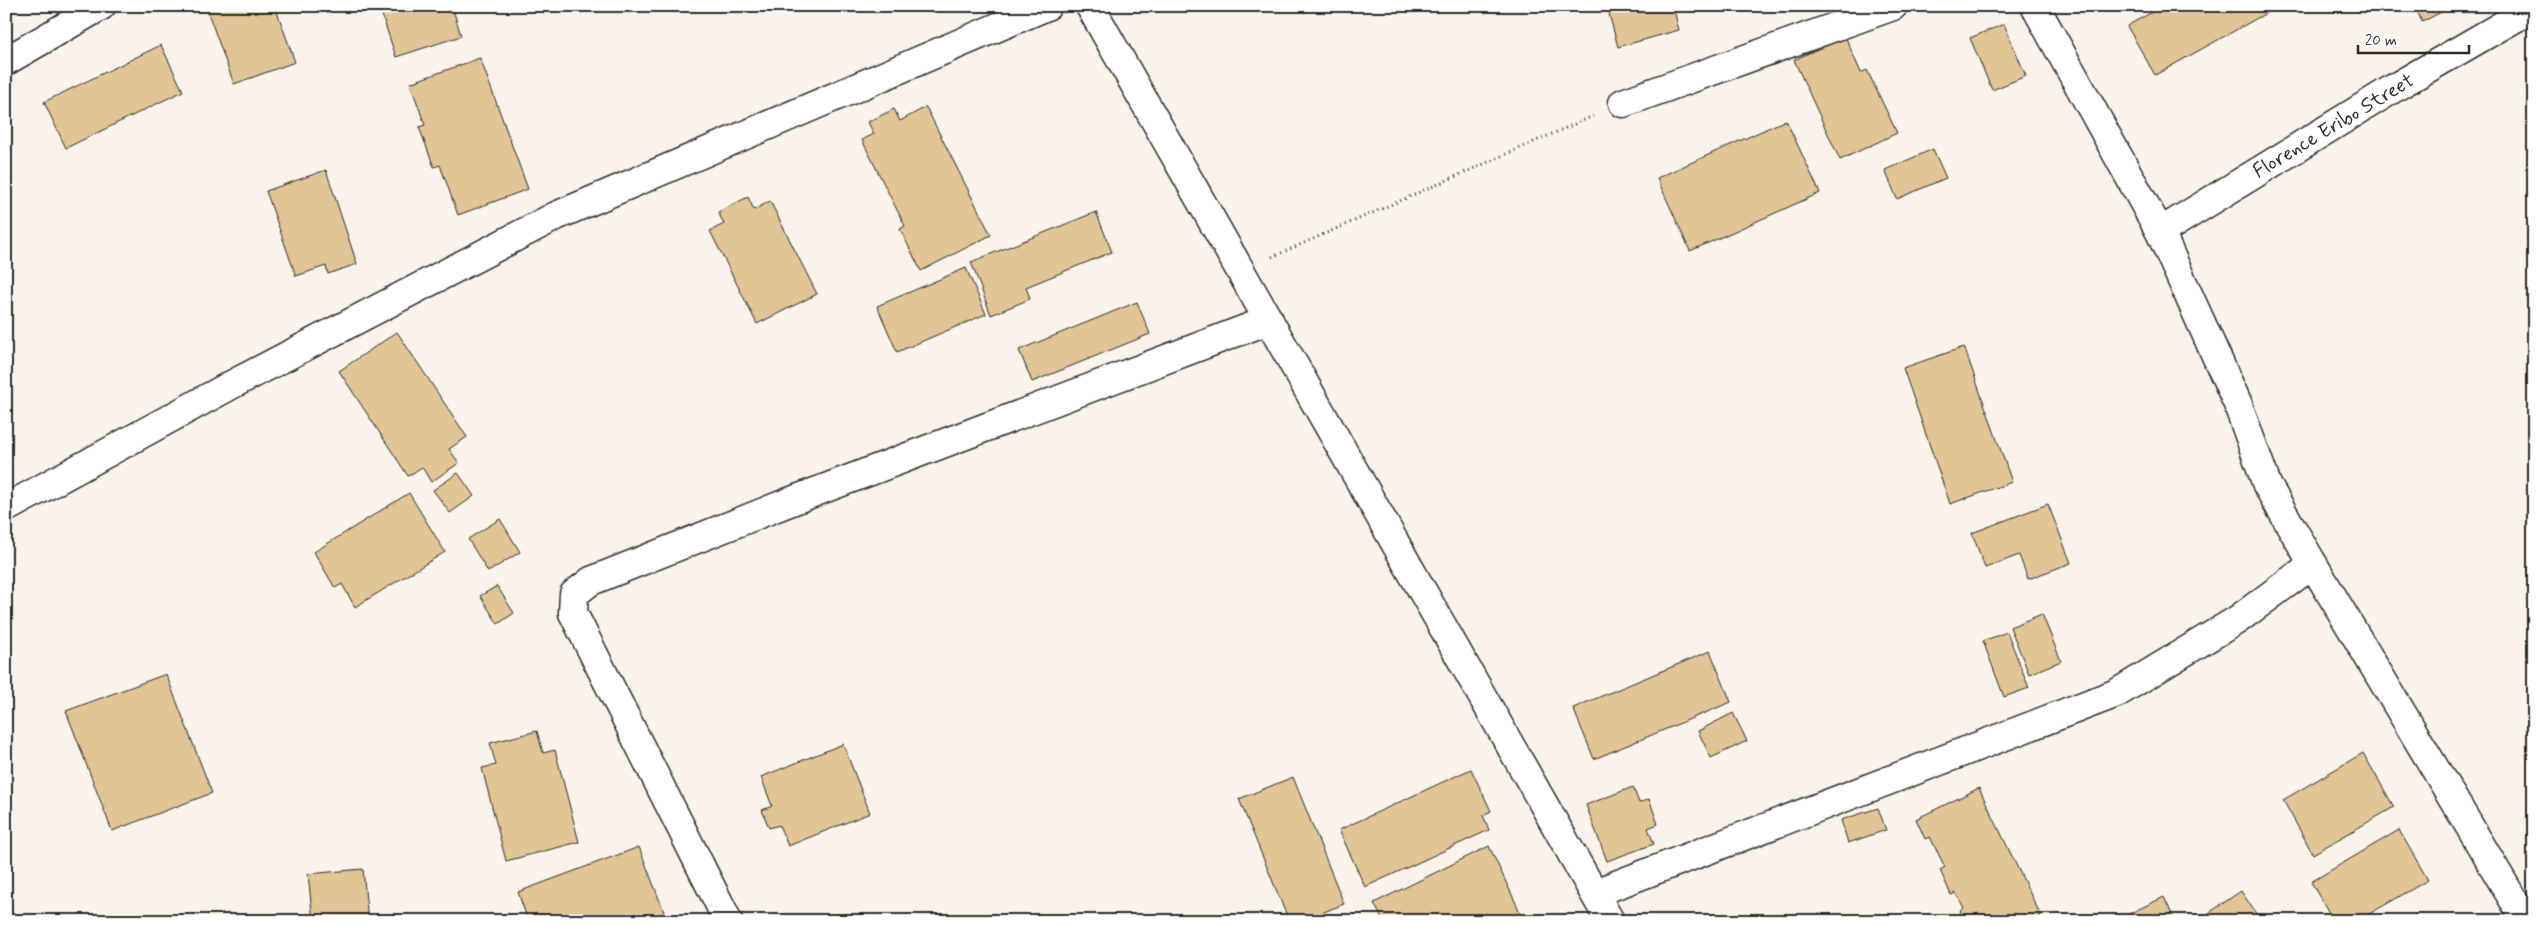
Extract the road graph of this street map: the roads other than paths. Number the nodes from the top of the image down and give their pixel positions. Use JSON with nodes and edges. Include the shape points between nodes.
{"nodes":[{"id":1,"x":101,"y":6,"type":"edge"},
{"id":2,"x":1047,"y":6,"type":"edge"},
{"id":3,"x":1090,"y":6,"type":"edge"},
{"id":4,"x":1893,"y":6,"type":"edge"},
{"id":5,"x":2035,"y":6,"type":"edge"},
{"id":6,"x":2534,"y":7,"type":"edge"},
{"id":7,"x":6,"y":61,"type":"edge"},
{"id":8,"x":1623,"y":103,"type":"road end"},
{"id":9,"x":2160,"y":232,"type":"junction"},
{"id":10,"x":1269,"y":320,"type":"junction"},
{"id":11,"x":6,"y":508,"type":"edge"},
{"id":12,"x":2313,"y":564,"type":"junction"},
{"id":13,"x":1595,"y":892,"type":"junction"},
{"id":14,"x":728,"y":921,"type":"edge"},
{"id":15,"x":1610,"y":921,"type":"edge"},
{"id":16,"x":2526,"y":921,"type":"edge"}],
"edges":[{"from":1,"to":7,"type":"street"},
{"from":2,"to":11,"type":"street","via":[[556,216],[233,384]]},
{"from":3,"to":10,"type":"street"},
{"from":4,"to":8,"type":"street"},
{"from":5,"to":9,"type":"street"},
{"from":6,"to":9,"type":"street","name":"Florence Eribo Street","via":[[2399,85]]},
{"from":9,"to":12,"type":"street","via":[[2236,402],[2267,485]]},
{"from":10,"to":13,"type":"street"},
{"from":10,"to":14,"type":"street","via":[[790,502],[591,581],[574,594],[573,613]]},
{"from":12,"to":13,"type":"street","via":[[2237,620],[2117,693]]},
{"from":12,"to":16,"type":"street"},
{"from":13,"to":15,"type":"street"}]}
